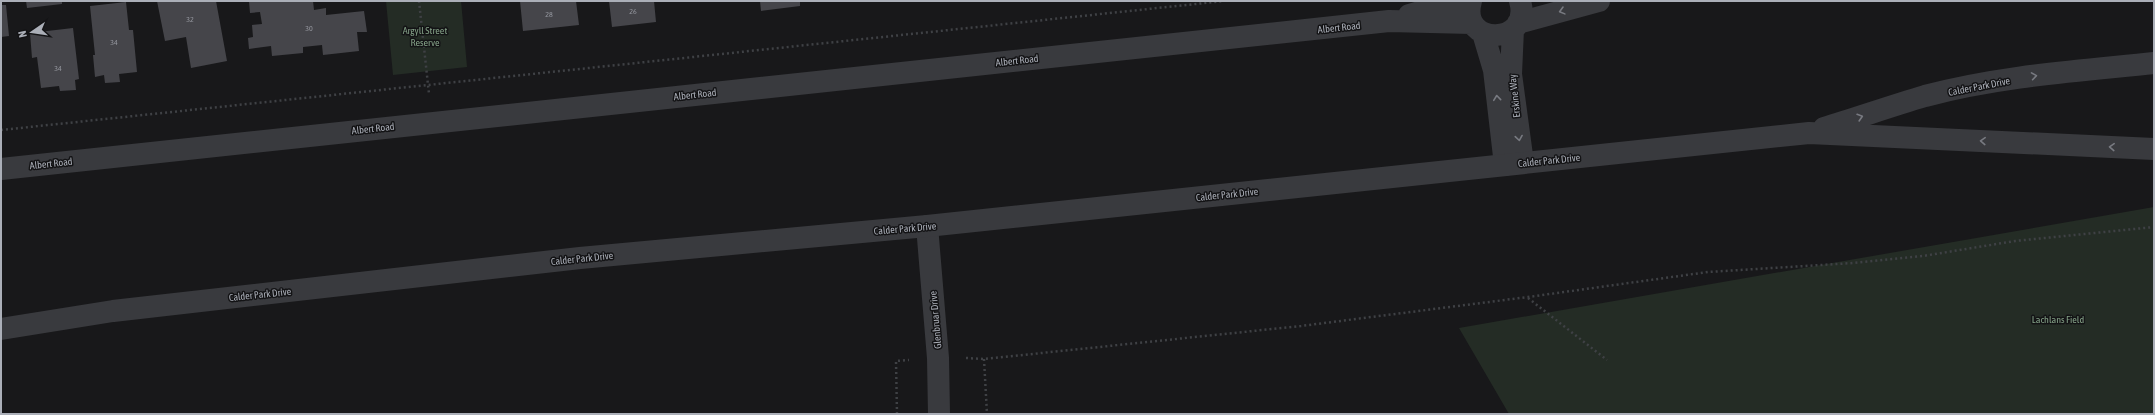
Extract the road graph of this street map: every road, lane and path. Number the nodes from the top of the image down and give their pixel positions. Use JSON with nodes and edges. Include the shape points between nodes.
{"nodes":[{"id":1,"x":419,"y":1,"type":"edge"},
{"id":2,"x":1224,"y":1,"type":"edge"},
{"id":3,"x":1458,"y":1,"type":"edge"},
{"id":4,"x":1471,"y":1,"type":"edge"},
{"id":5,"x":1520,"y":1,"type":"edge"},
{"id":6,"x":1599,"y":1,"type":"edge"},
{"id":7,"x":1389,"y":22,"type":"junction"},
{"id":8,"x":1515,"y":26,"type":"junction"},
{"id":9,"x":1478,"y":28,"type":"junction"},
{"id":10,"x":2154,"y":63,"type":"edge"},
{"id":11,"x":428,"y":86,"type":"junction"},
{"id":12,"x":431,"y":122,"type":"junction"},
{"id":13,"x":1,"y":130,"type":"edge"},
{"id":14,"x":1809,"y":133,"type":"junction"},
{"id":15,"x":2154,"y":149,"type":"edge"},
{"id":16,"x":1514,"y":164,"type":"junction"},
{"id":17,"x":1,"y":169,"type":"edge"},
{"id":18,"x":927,"y":226,"type":"junction"},
{"id":19,"x":2154,"y":227,"type":"edge"},
{"id":20,"x":1528,"y":297,"type":"junction"},
{"id":21,"x":1,"y":329,"type":"edge"},
{"id":22,"x":938,"y":358,"type":"junction"},
{"id":23,"x":984,"y":359,"type":"junction"},
{"id":24,"x":1607,"y":360,"type":"dead end"},
{"id":25,"x":897,"y":414,"type":"edge"},
{"id":26,"x":939,"y":414,"type":"edge"},
{"id":27,"x":988,"y":414,"type":"edge"}],
"edges":[{"from":1,"to":11,"type":"path"},
{"from":2,"to":11,"type":"path"},
{"from":3,"to":7,"type":"street","name":"Albert Road"},
{"from":4,"to":9,"type":"street","name":"Erskine Way","via":[[1469,14]]},
{"from":5,"to":8,"type":"street","name":"Erskine Way","via":[[1521,16]]},
{"from":6,"to":8,"type":"street","one_way":true},
{"from":7,"to":9,"type":"street","name":"Albert Road"},
{"from":7,"to":12,"type":"street","name":"Albert Road"},
{"from":8,"to":9,"type":"street","name":"Albert Road","via":[[1498,36],[1490,36]]},
{"from":8,"to":16,"type":"street","name":"Erskine Way","one_way":true,"via":[[1510,74]]},
{"from":16,"to":9,"type":"street","name":"Erskine Way","one_way":true,"via":[[1494,70]]},
{"from":14,"to":10,"type":"street","name":"Calder Park Drive","one_way":true,"via":[[1926,96],[2045,74]]},
{"from":11,"to":12,"type":"path"},
{"from":11,"to":13,"type":"path"},
{"from":12,"to":17,"type":"street","name":"Albert Road"},
{"from":15,"to":14,"type":"street","name":"Calder Park Drive","one_way":true},
{"from":14,"to":16,"type":"street","name":"Calder Park Drive"},
{"from":16,"to":18,"type":"street","name":"Calder Park Drive"},
{"from":18,"to":21,"type":"street","name":"Calder Park Drive","via":[[580,258],[113,311]]},
{"from":18,"to":22,"type":"street","name":"Glenbruar Drive"},
{"from":19,"to":20,"type":"path","via":[[1876,261],[1708,272]]},
{"from":20,"to":23,"type":"path","via":[[1301,326]]},
{"from":20,"to":24,"type":"path"},
{"from":22,"to":23,"type":"path"},
{"from":22,"to":25,"type":"path","via":[[896,361]]},
{"from":22,"to":26,"type":"street","name":"Glenbruar Drive"},
{"from":23,"to":27,"type":"path"}]}
